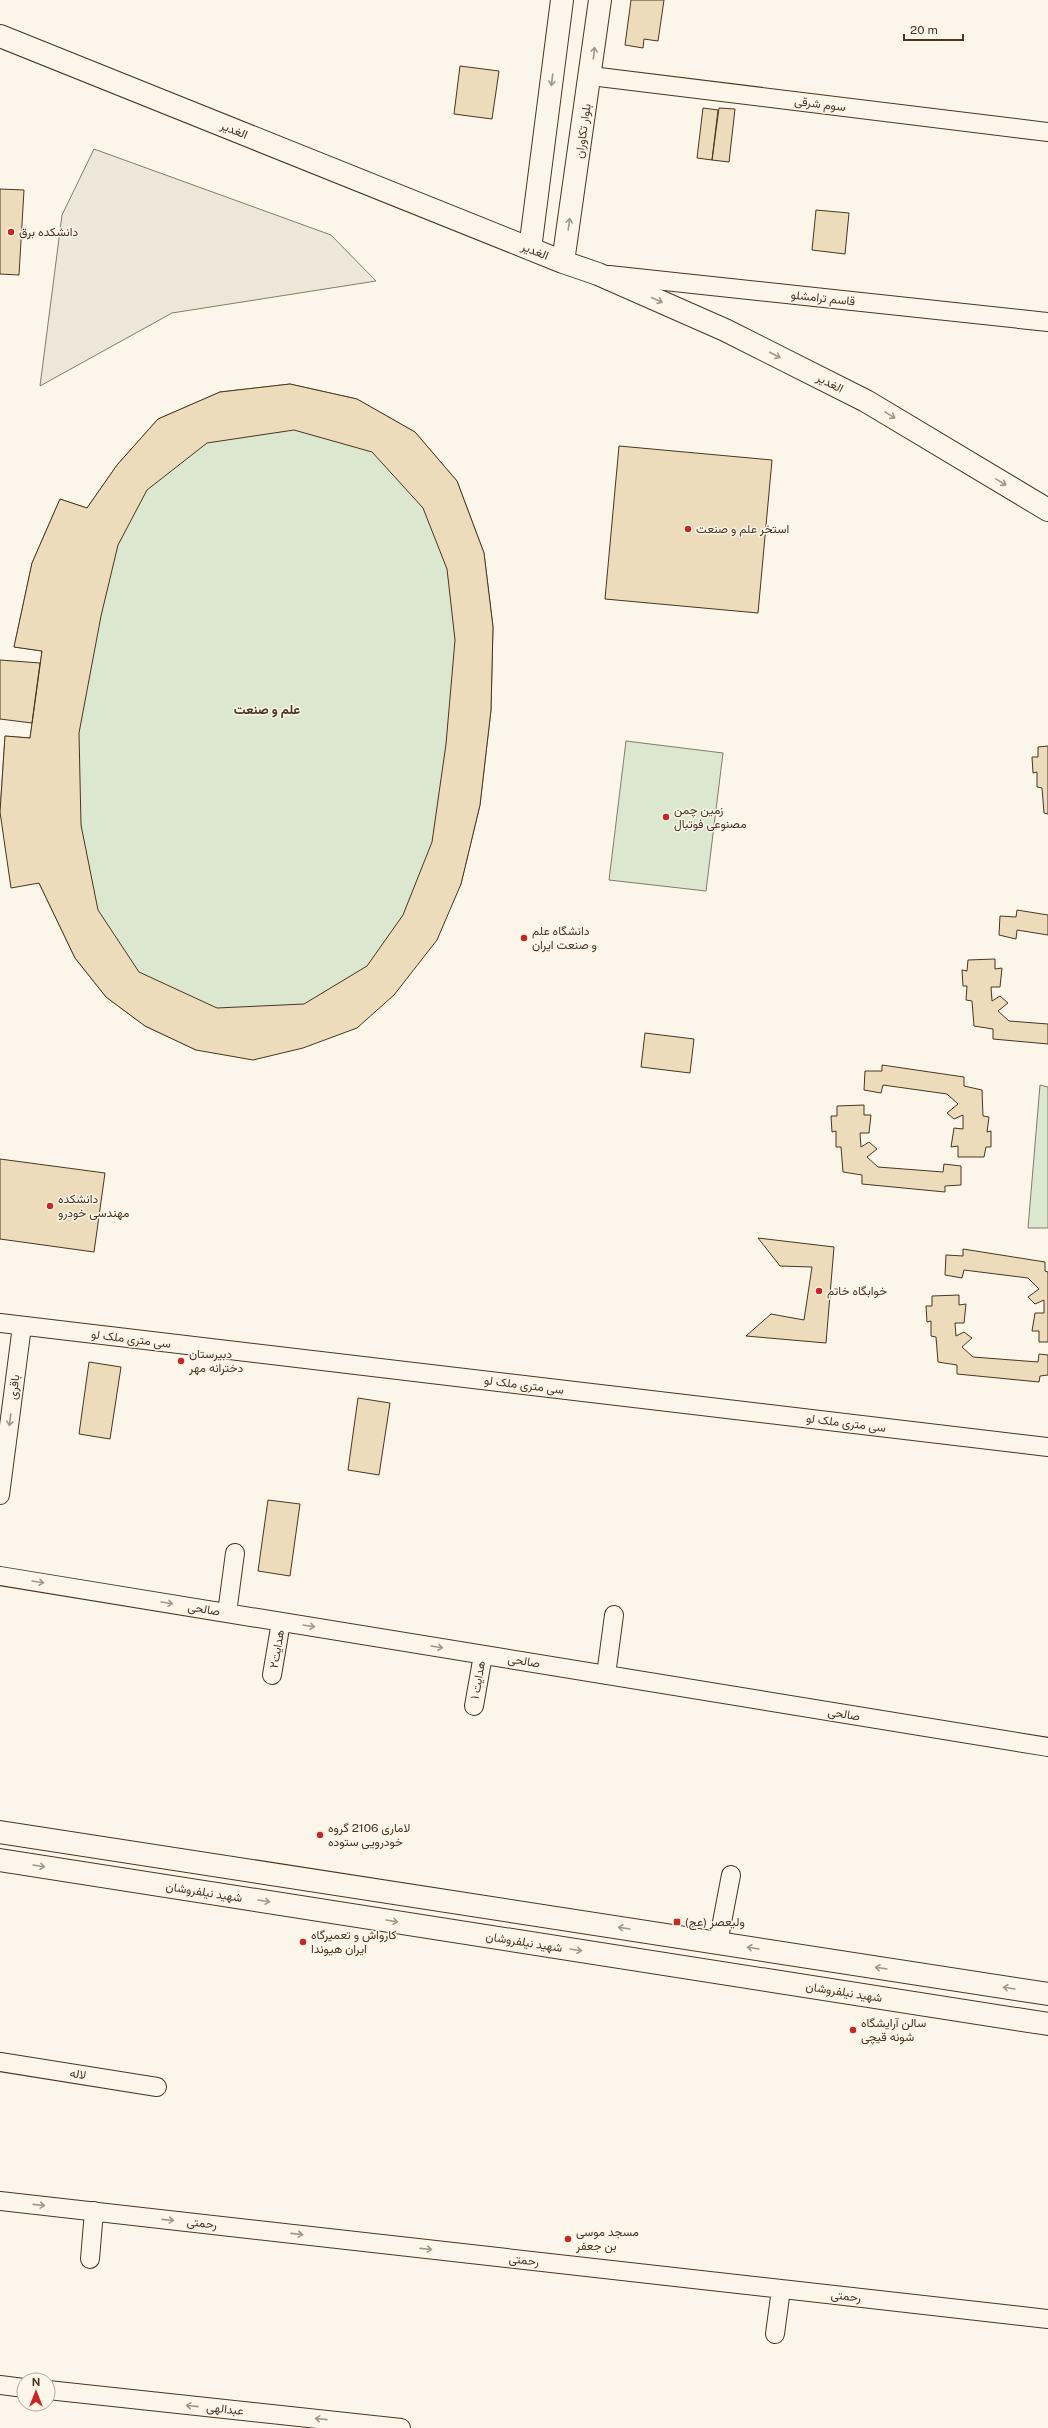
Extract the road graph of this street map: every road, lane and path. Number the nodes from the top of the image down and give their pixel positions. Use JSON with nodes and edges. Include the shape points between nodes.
{"nodes":[{"id":1,"x":562,"y":0,"type":"edge"},
{"id":2,"x":600,"y":0,"type":"edge"},
{"id":3,"x":0,"y":36,"type":"edge"},
{"id":4,"x":591,"y":76,"type":"junction"},
{"id":5,"x":1048,"y":132,"type":"edge"},
{"id":6,"x":530,"y":249,"type":"junction"},
{"id":7,"x":560,"y":261,"type":"junction"},
{"id":8,"x":598,"y":274,"type":"junction"},
{"id":9,"x":1048,"y":322,"type":"edge"},
{"id":10,"x":1048,"y":510,"type":"edge"},
{"id":11,"x":0,"y":1323,"type":"edge"},
{"id":12,"x":22,"y":1326,"type":"junction"},
{"id":13,"x":1048,"y":1447,"type":"edge"},
{"id":14,"x":0,"y":1495,"type":"edge"},
{"id":15,"x":235,"y":1553,"type":"dead end"},
{"id":16,"x":0,"y":1576,"type":"edge"},
{"id":17,"x":227,"y":1613,"type":"junction"},
{"id":18,"x":614,"y":1615,"type":"dead end"},
{"id":19,"x":281,"y":1622,"type":"junction"},
{"id":20,"x":483,"y":1655,"type":"junction"},
{"id":21,"x":272,"y":1675,"type":"dead end"},
{"id":22,"x":606,"y":1675,"type":"junction"},
{"id":23,"x":474,"y":1706,"type":"dead end"},
{"id":24,"x":1048,"y":1747,"type":"edge"},
{"id":25,"x":0,"y":1832,"type":"edge"},
{"id":26,"x":0,"y":1860,"type":"edge"},
{"id":27,"x":731,"y":1875,"type":"dead end"},
{"id":28,"x":718,"y":1943,"type":"junction"},
{"id":29,"x":1048,"y":1994,"type":"edge"},
{"id":30,"x":1048,"y":2024,"type":"edge"},
{"id":31,"x":0,"y":2062,"type":"edge"},
{"id":32,"x":157,"y":2087,"type":"dead end"},
{"id":33,"x":0,"y":2201,"type":"edge"},
{"id":34,"x":94,"y":2211,"type":"junction"},
{"id":35,"x":90,"y":2259,"type":"dead end"},
{"id":36,"x":782,"y":2289,"type":"junction"},
{"id":37,"x":1048,"y":2319,"type":"edge"},
{"id":38,"x":775,"y":2334,"type":"dead end"},
{"id":39,"x":0,"y":2385,"type":"edge"},
{"id":40,"x":16,"y":2387,"type":"edge"},
{"id":41,"x":56,"y":2391,"type":"edge"},
{"id":42,"x":284,"y":2422,"type":"edge"},
{"id":43,"x":402,"y":2428,"type":"edge"}],
"edges":[{"from":1,"to":6,"type":"main road","one_way":true},
{"from":4,"to":2,"type":"main road","name":"بلوار تکاوران","one_way":true},
{"from":3,"to":6,"type":"main road","name":"الغدیر"},
{"from":4,"to":5,"type":"street","name":"سوم شرقی"},
{"from":7,"to":4,"type":"main road","name":"بلوار تکاوران","one_way":true},
{"from":6,"to":7,"type":"main road","name":"الغدیر"},
{"from":7,"to":8,"type":"main road","name":"الغدیر"},
{"from":8,"to":9,"type":"street","name":"قاسم ترامشلو"},
{"from":8,"to":10,"type":"main road","name":"الغدیر","one_way":true,"via":[[725,330],[866,401]]},
{"from":11,"to":12,"type":"street","name":"سی متری ملک لو"},
{"from":12,"to":13,"type":"street","name":"سی متری ملک لو"},
{"from":12,"to":14,"type":"street","name":"باقری","one_way":true},
{"from":15,"to":17,"type":"street"},
{"from":16,"to":17,"type":"street","name":"صالحی","one_way":true},
{"from":17,"to":19,"type":"street","name":"صالحی"},
{"from":18,"to":22,"type":"street"},
{"from":19,"to":20,"type":"street","name":"صالحی","one_way":true},
{"from":19,"to":21,"type":"street","name":"هدایت۲"},
{"from":20,"to":22,"type":"street","name":"صالحی"},
{"from":20,"to":23,"type":"street","name":"هدایت ۱"},
{"from":22,"to":24,"type":"street","name":"صالحی"},
{"from":28,"to":25,"type":"main road","one_way":true},
{"from":26,"to":30,"type":"main road","name":"شهید نیلفروشان","one_way":true},
{"from":27,"to":28,"type":"street"},
{"from":29,"to":28,"type":"main road","one_way":true},
{"from":31,"to":32,"type":"street","name":"لاله"},
{"from":33,"to":34,"type":"street","name":"رحمتی","one_way":true},
{"from":34,"to":35,"type":"street"},
{"from":34,"to":36,"type":"street","name":"رحمتی","one_way":true},
{"from":36,"to":37,"type":"street","name":"رحمتی"},
{"from":36,"to":38,"type":"street"},
{"from":39,"to":40,"type":"street"},
{"from":42,"to":41,"type":"street","name":"عبدالهی","one_way":true},
{"from":43,"to":42,"type":"street","name":"عبدالهی","one_way":true}]}
